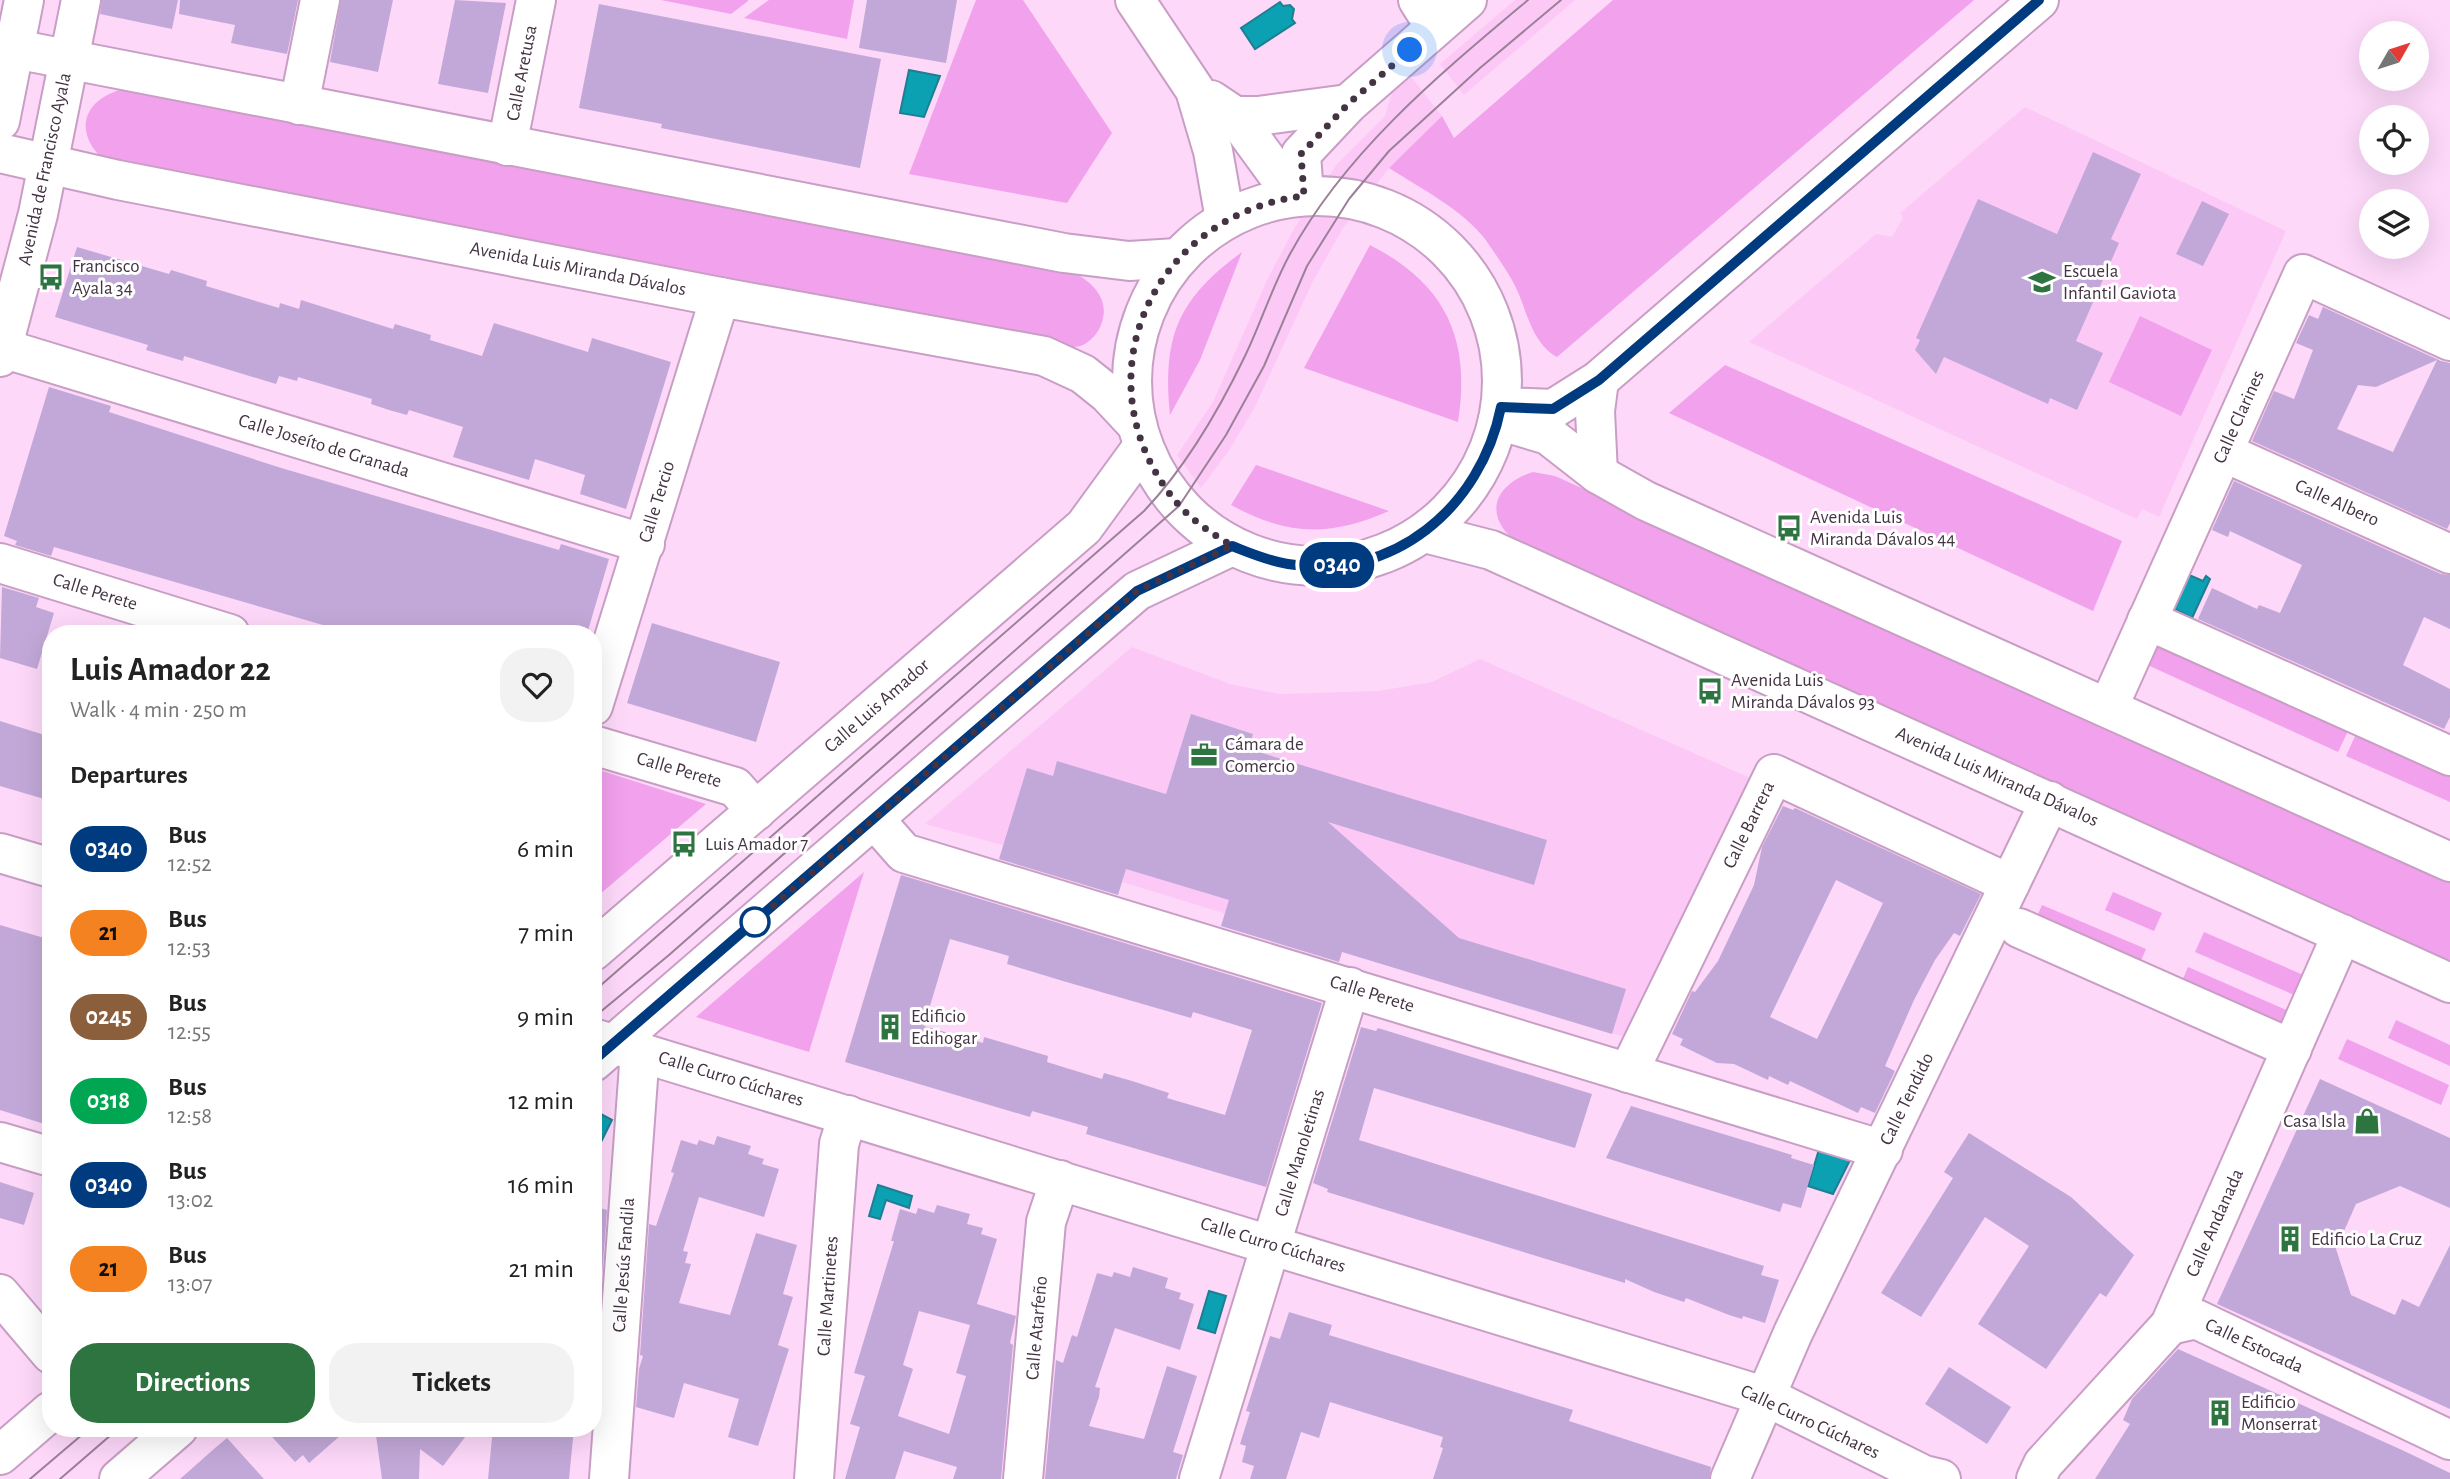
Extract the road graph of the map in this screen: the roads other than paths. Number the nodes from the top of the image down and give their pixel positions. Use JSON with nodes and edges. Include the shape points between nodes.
{"nodes":[{"id":1,"x":24,"y":0,"type":"edge"},
{"id":2,"x":81,"y":0,"type":"edge"},
{"id":3,"x":320,"y":0,"type":"edge"},
{"id":4,"x":536,"y":0,"type":"edge"},
{"id":5,"x":1135,"y":0,"type":"edge"},
{"id":6,"x":1467,"y":0,"type":"edge"},
{"id":7,"x":2039,"y":0,"type":"edge"},
{"id":8,"x":1426,"y":14,"type":"edge"},
{"id":9,"x":69,"y":61,"type":"junction"},
{"id":10,"x":8,"y":63,"type":"edge"},
{"id":11,"x":1195,"y":90,"type":"junction"},
{"id":12,"x":1348,"y":104,"type":"junction"},
{"id":13,"x":299,"y":105,"type":"junction"},
{"id":14,"x":1235,"y":116,"type":"junction"},
{"id":15,"x":0,"y":121,"type":"edge"},
{"id":16,"x":507,"y":146,"type":"junction"},
{"id":17,"x":0,"y":153,"type":"edge"},
{"id":18,"x":48,"y":163,"type":"junction"},
{"id":19,"x":1299,"y":197,"type":"junction"},
{"id":20,"x":1225,"y":219,"type":"junction"},
{"id":21,"x":1177,"y":258,"type":"junction"},
{"id":22,"x":720,"y":297,"type":"junction"},
{"id":23,"x":2450,"y":341,"type":"edge"},
{"id":24,"x":1,"y":353,"type":"edge"},
{"id":25,"x":1599,"y":380,"type":"junction"},
{"id":26,"x":1500,"y":413,"type":"junction"},
{"id":27,"x":1140,"y":435,"type":"junction"},
{"id":28,"x":2223,"y":452,"type":"junction"},
{"id":29,"x":1598,"y":474,"type":"junction"},
{"id":30,"x":1425,"y":533,"type":"junction"},
{"id":31,"x":645,"y":544,"type":"junction"},
{"id":32,"x":1232,"y":546,"type":"junction"},
{"id":33,"x":2450,"y":554,"type":"edge"},
{"id":34,"x":0,"y":563,"type":"edge"},
{"id":35,"x":2147,"y":620,"type":"junction"},
{"id":36,"x":201,"y":625,"type":"edge"},
{"id":37,"x":602,"y":678,"type":"edge"},
{"id":38,"x":2108,"y":708,"type":"junction"},
{"id":39,"x":602,"y":748,"type":"edge"},
{"id":40,"x":2450,"y":756,"type":"edge"},
{"id":41,"x":2050,"y":801,"type":"junction"},
{"id":42,"x":756,"y":811,"type":"junction"},
{"id":43,"x":873,"y":819,"type":"junction"},
{"id":44,"x":0,"y":853,"type":"edge"},
{"id":45,"x":2450,"y":862,"type":"edge"},
{"id":46,"x":42,"y":866,"type":"edge"},
{"id":47,"x":2010,"y":884,"type":"junction"},
{"id":48,"x":2019,"y":928,"type":"dead end"},
{"id":49,"x":2342,"y":934,"type":"junction"},
{"id":50,"x":602,"y":943,"type":"edge"},
{"id":51,"x":2450,"y":983,"type":"edge"},
{"id":52,"x":1350,"y":987,"type":"junction"},
{"id":53,"x":610,"y":1049,"type":"edge"},
{"id":54,"x":2292,"y":1049,"type":"junction"},
{"id":55,"x":1628,"y":1073,"type":"junction"},
{"id":56,"x":848,"y":1115,"type":"junction"},
{"id":57,"x":0,"y":1142,"type":"edge"},
{"id":58,"x":1883,"y":1150,"type":"junction"},
{"id":59,"x":42,"y":1154,"type":"edge"},
{"id":60,"x":1060,"y":1180,"type":"junction"},
{"id":61,"x":1267,"y":1260,"type":"junction"},
{"id":62,"x":0,"y":1294,"type":"edge"},
{"id":63,"x":2170,"y":1325,"type":"junction"},
{"id":64,"x":42,"y":1343,"type":"edge"},
{"id":65,"x":1767,"y":1397,"type":"junction"},
{"id":66,"x":42,"y":1419,"type":"edge"},
{"id":67,"x":168,"y":1437,"type":"edge"},
{"id":68,"x":2450,"y":1440,"type":"edge"},
{"id":69,"x":0,"y":1455,"type":"edge"},
{"id":70,"x":1930,"y":1478,"type":"edge"},
{"id":71,"x":119,"y":1479,"type":"edge"},
{"id":72,"x":609,"y":1479,"type":"edge"},
{"id":73,"x":814,"y":1479,"type":"edge"},
{"id":74,"x":1023,"y":1479,"type":"edge"},
{"id":75,"x":1199,"y":1479,"type":"edge"},
{"id":76,"x":1730,"y":1479,"type":"edge"},
{"id":77,"x":2036,"y":1479,"type":"edge"}],
"edges":[{"from":1,"to":10,"type":"street"},
{"from":2,"to":9,"type":"street","name":"Avenida de Francisco Ayala"},
{"from":3,"to":13,"type":"street"},
{"from":4,"to":16,"type":"street","name":"Calle Aretusa"},
{"from":5,"to":11,"type":"street"},
{"from":6,"to":8,"type":"street"},
{"from":7,"to":25,"type":"street"},
{"from":8,"to":12,"type":"street"},
{"from":9,"to":10,"type":"street","name":"Avenida de Francisco Ayala"},
{"from":9,"to":13,"type":"street"},
{"from":9,"to":18,"type":"street","name":"Avenida de Francisco Ayala"},
{"from":10,"to":15,"type":"street"},
{"from":11,"to":14,"type":"street"},
{"from":11,"to":20,"type":"street","via":[[1213,151]]},
{"from":12,"to":14,"type":"street"},
{"from":12,"to":19,"type":"street","via":[[1301,154]]},
{"from":13,"to":16,"type":"street"},
{"from":14,"to":19,"type":"street"},
{"from":16,"to":21,"type":"street","via":[[1064,253],[1129,261]]},
{"from":17,"to":18,"type":"street","name":"Avenida Luis Miranda Dávalos"},
{"from":18,"to":22,"type":"street","name":"Avenida Luis Miranda Dávalos"},
{"from":18,"to":24,"type":"street","name":"Avenida de Francisco Ayala"},
{"from":19,"to":20,"type":"street","via":[[1257,205]]},
{"from":19,"to":26,"type":"street","via":[[1349,199],[1387,210],[1421,228],[1452,256],[1477,289],[1494,327],[1502,367]]},
{"from":20,"to":21,"type":"street"},
{"from":21,"to":27,"type":"street","via":[[1152,295],[1138,332],[1132,396]]},
{"from":22,"to":27,"type":"street","name":"Avenida Luis Miranda Dávalos","via":[[1044,356],[1083,374],[1108,394]]},
{"from":22,"to":31,"type":"street","name":"Calle Tercio"},
{"from":23,"to":28,"type":"street","name":"Calle Clarines","via":[[2303,274]]},
{"from":24,"to":31,"type":"street","name":"Calle Joseíto de Granada"},
{"from":25,"to":26,"type":"street","via":[[1553,409]]},
{"from":25,"to":29,"type":"street","via":[[1595,411]]},
{"from":26,"to":29,"type":"street","via":[[1548,435]]},
{"from":26,"to":30,"type":"street","via":[[1485,461],[1461,499]]},
{"from":27,"to":32,"type":"street","via":[[1179,506]]},
{"from":27,"to":42,"type":"street","name":"Calle Luis Amador","via":[[1084,527]]},
{"from":28,"to":33,"type":"street","name":"Calle Albero"},
{"from":28,"to":35,"type":"street","name":"Calle Clarines"},
{"from":29,"to":38,"type":"street","via":[[1646,501]]},
{"from":30,"to":32,"type":"street","via":[[1392,551],[1327,566],[1289,565]]},
{"from":30,"to":41,"type":"street","name":"Avenida Luis Miranda Dávalos","via":[[1491,550]]},
{"from":31,"to":37,"type":"street","name":"Calle Tercio"},
{"from":32,"to":43,"type":"street","via":[[1137,591]]},
{"from":34,"to":36,"type":"street","name":"Calle Perete"},
{"from":35,"to":38,"type":"street","name":"Calle Clarines"},
{"from":35,"to":40,"type":"street"},
{"from":38,"to":45,"type":"street"},
{"from":39,"to":42,"type":"street","name":"Calle Perete","via":[[735,787]]},
{"from":41,"to":47,"type":"street","name":"Calle Tendido"},
{"from":41,"to":49,"type":"street","name":"Avenida Luis Miranda Dávalos"},
{"from":42,"to":50,"type":"street","name":"Calle Luis Amador"},
{"from":43,"to":52,"type":"street","name":"Calle Perete","via":[[904,853]]},
{"from":43,"to":53,"type":"street"},
{"from":44,"to":46,"type":"street"},
{"from":47,"to":55,"type":"street","name":"Calle Barrera","via":[[1773,774]]},
{"from":47,"to":58,"type":"street","name":"Calle Tendido"},
{"from":48,"to":54,"type":"street"},
{"from":49,"to":51,"type":"street","name":"Avenida Luis Miranda Dávalos"},
{"from":49,"to":54,"type":"street","name":"Calle Andanada"},
{"from":52,"to":55,"type":"street","name":"Calle Perete"},
{"from":52,"to":61,"type":"street","name":"Calle Manoletinas"},
{"from":53,"to":56,"type":"street","name":"Calle Curro Cúchares"},
{"from":53,"to":72,"type":"street","name":"Calle Jesús Fandila"},
{"from":54,"to":63,"type":"street","name":"Calle Andanada"},
{"from":55,"to":58,"type":"street","name":"Calle Perete"},
{"from":56,"to":60,"type":"street","name":"Calle Curro Cúchares"},
{"from":56,"to":73,"type":"street","name":"Calle Martinetes","via":[[839,1144]]},
{"from":57,"to":59,"type":"street"},
{"from":58,"to":65,"type":"street","name":"Calle Tendido","via":[[1793,1333]]},
{"from":60,"to":61,"type":"street","name":"Calle Curro Cúchares"},
{"from":60,"to":74,"type":"street","name":"Calle Atarfeño","via":[[1046,1222]]},
{"from":61,"to":65,"type":"street","name":"Calle Curro Cúchares"},
{"from":61,"to":75,"type":"street","name":"Calle Manoletinas"},
{"from":62,"to":64,"type":"street"},
{"from":63,"to":68,"type":"street","name":"Calle Estocada","via":[[2196,1319]]},
{"from":63,"to":77,"type":"street","name":"Calle Andanada","via":[[2043,1464]]},
{"from":65,"to":70,"type":"street","name":"Calle Curro Cúchares"},
{"from":65,"to":76,"type":"street","name":"Calle Tendido"},
{"from":66,"to":69,"type":"street"},
{"from":67,"to":71,"type":"street"}]}
